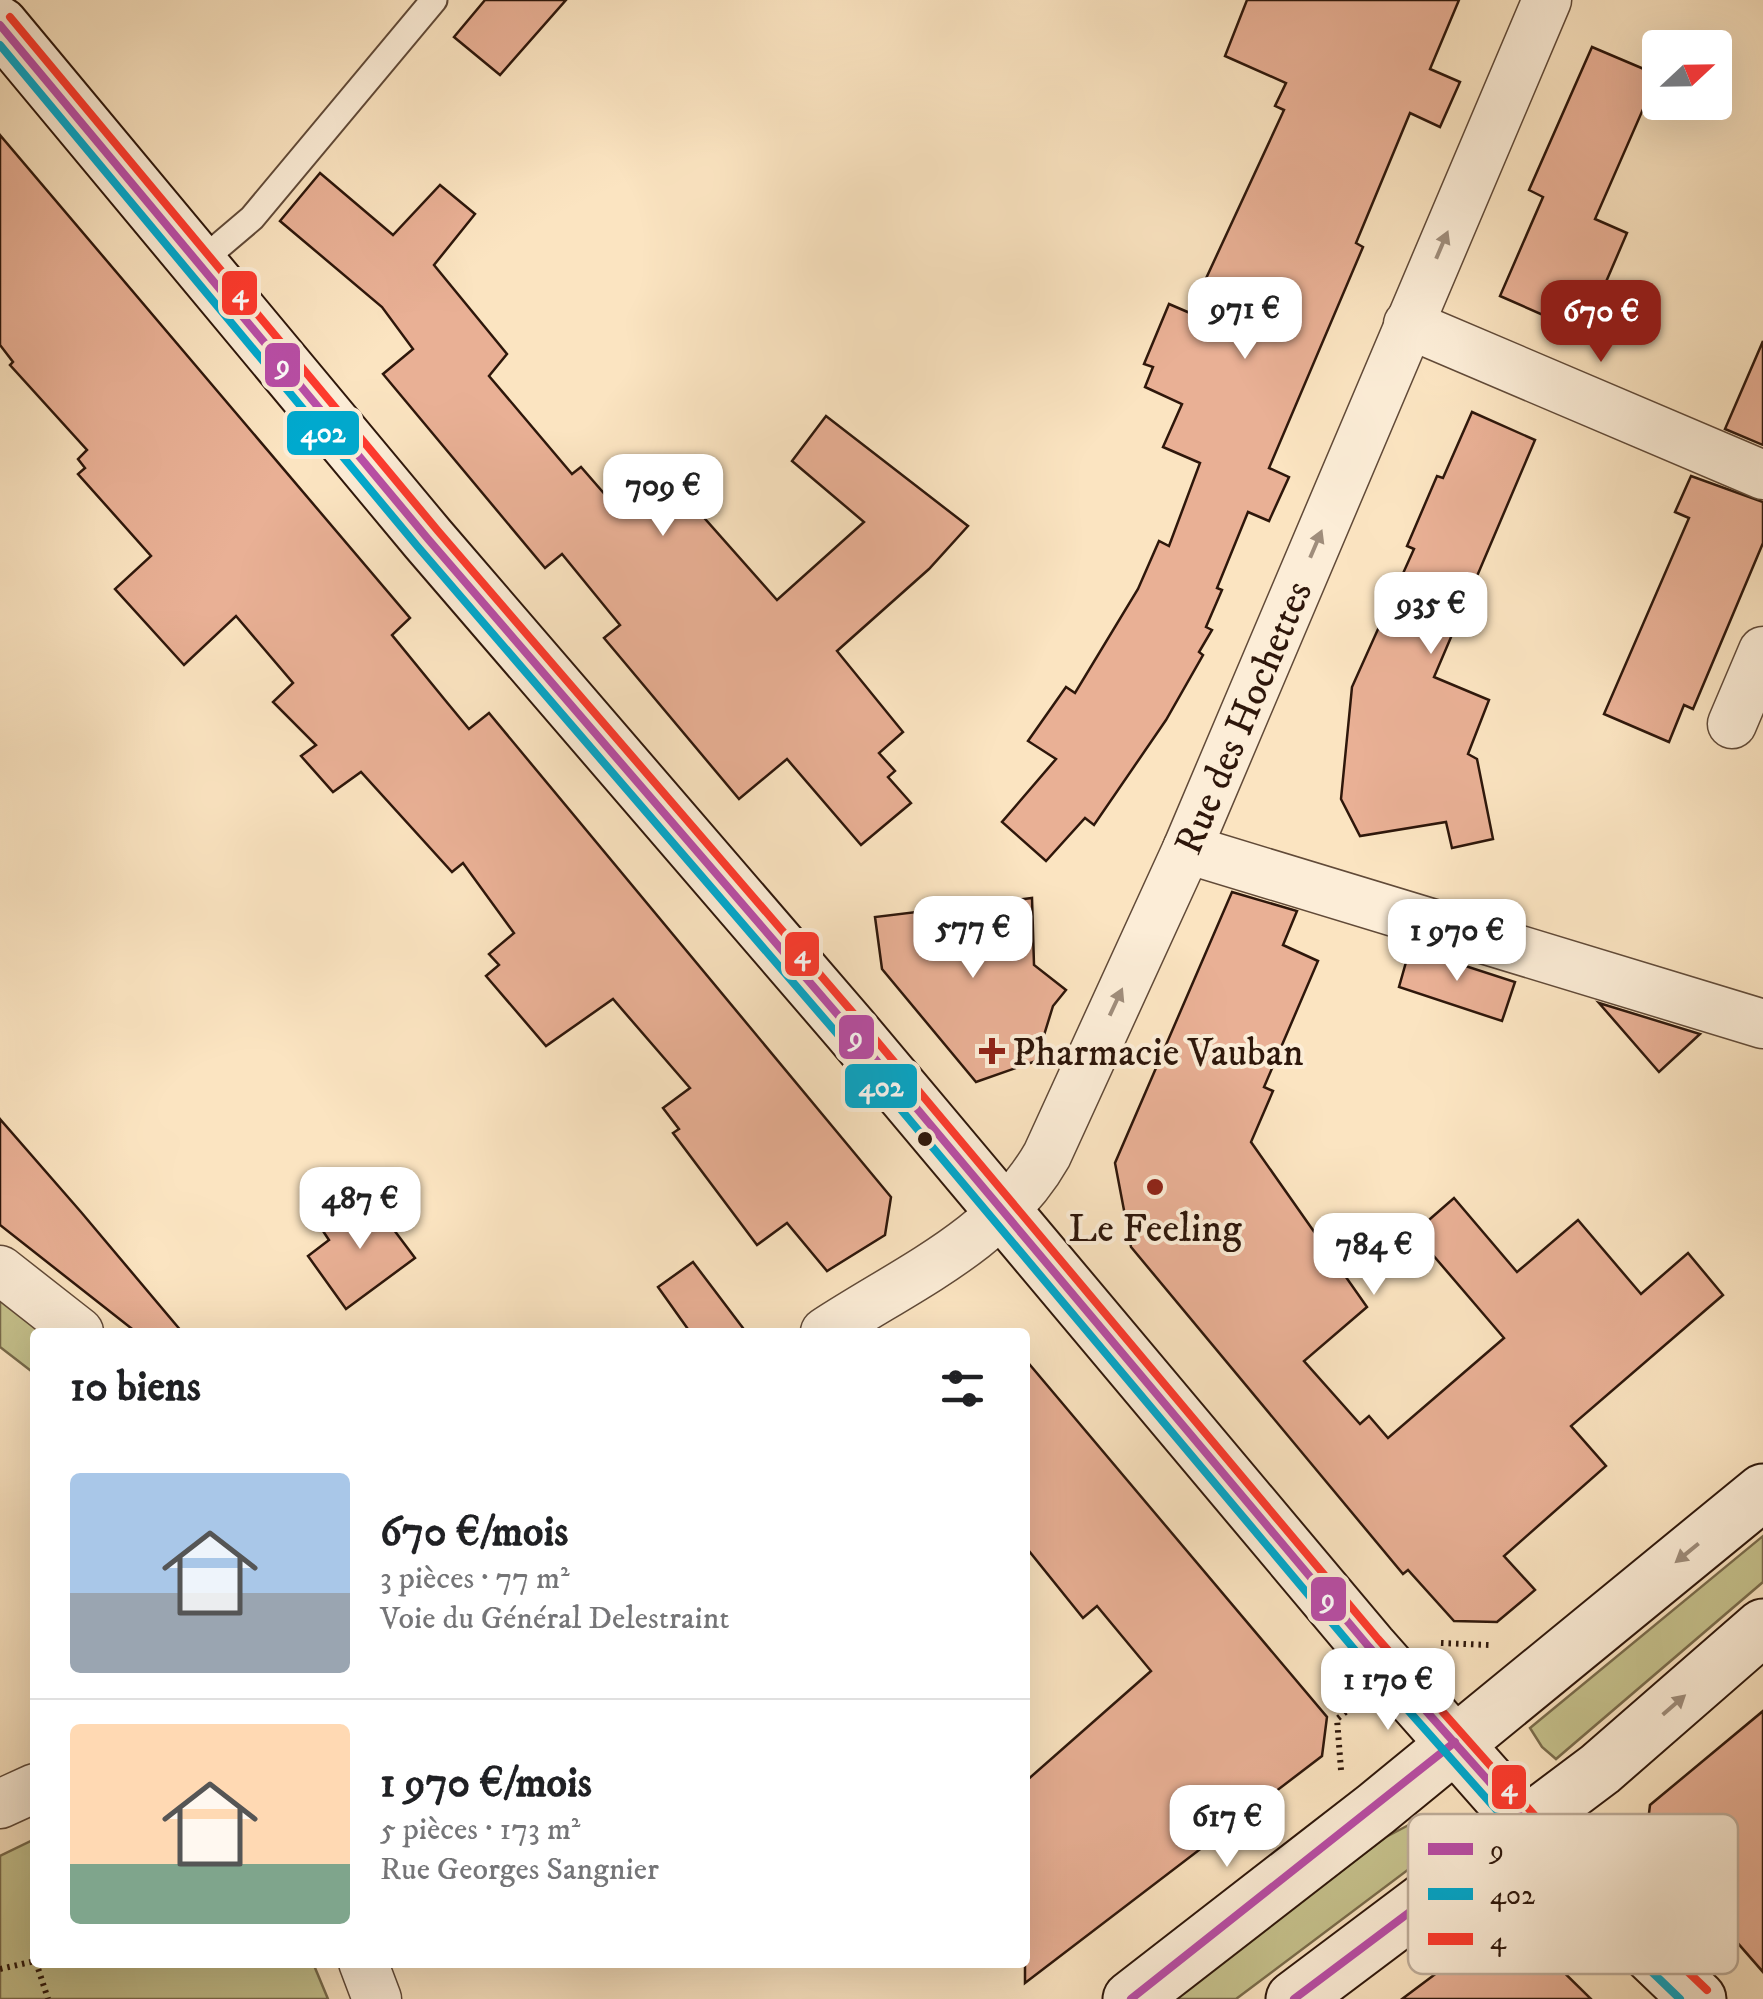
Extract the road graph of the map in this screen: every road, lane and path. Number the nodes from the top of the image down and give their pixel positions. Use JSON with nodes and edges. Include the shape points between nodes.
{"nodes":[{"id":1,"x":434,"y":0,"type":"edge"},
{"id":2,"x":1547,"y":0,"type":"edge"},
{"id":3,"x":0,"y":24,"type":"edge"},
{"id":4,"x":199,"y":263,"type":"junction"},
{"id":5,"x":1408,"y":324,"type":"junction"},
{"id":6,"x":1763,"y":474,"type":"edge"},
{"id":7,"x":1763,"y":651,"type":"edge"},
{"id":8,"x":1732,"y":724,"type":"dead end"},
{"id":9,"x":1187,"y":850,"type":"junction"},
{"id":10,"x":1763,"y":1024,"type":"edge"},
{"id":11,"x":1000,"y":1210,"type":"junction"},
{"id":12,"x":0,"y":1270,"type":"edge"},
{"id":13,"x":73,"y":1328,"type":"edge"},
{"id":14,"x":833,"y":1328,"type":"edge"},
{"id":15,"x":1763,"y":1492,"type":"edge"},
{"id":16,"x":1763,"y":1627,"type":"edge"},
{"id":17,"x":1424,"y":1642,"type":"dead end"},
{"id":18,"x":1489,"y":1644,"type":"dead end"},
{"id":19,"x":1337,"y":1719,"type":"dead end"},
{"id":20,"x":1455,"y":1742,"type":"junction"},
{"id":21,"x":1338,"y":1767,"type":"dead end"},
{"id":22,"x":30,"y":1790,"type":"edge"},
{"id":23,"x":0,"y":1804,"type":"edge"},
{"id":24,"x":1633,"y":1805,"type":"dead end"},
{"id":25,"x":1518,"y":1814,"type":"edge"},
{"id":26,"x":1540,"y":1814,"type":"edge"},
{"id":27,"x":1631,"y":1814,"type":"edge"},
{"id":28,"x":1408,"y":1914,"type":"edge"},
{"id":29,"x":30,"y":1963,"type":"edge"},
{"id":30,"x":37,"y":1968,"type":"edge"},
{"id":31,"x":365,"y":1968,"type":"edge"},
{"id":32,"x":0,"y":1969,"type":"edge"},
{"id":33,"x":1672,"y":1974,"type":"edge"},
{"id":34,"x":48,"y":1999,"type":"edge"},
{"id":35,"x":377,"y":1999,"type":"edge"},
{"id":36,"x":1130,"y":1999,"type":"edge"},
{"id":37,"x":1294,"y":1999,"type":"edge"},
{"id":38,"x":1698,"y":1999,"type":"edge"}],
"edges":[{"from":1,"to":4,"type":"lane","via":[[252,218]]},
{"from":5,"to":2,"type":"street","name":"Rue des Hochettes","one_way":true},
{"from":3,"to":4,"type":"main road"},
{"from":4,"to":11,"type":"main road"},
{"from":5,"to":6,"type":"street"},
{"from":9,"to":5,"type":"street","name":"Rue des Hochettes","one_way":true},
{"from":7,"to":8,"type":"street"},
{"from":9,"to":10,"type":"street"},
{"from":11,"to":9,"type":"street","name":"Rue des Hochettes","one_way":true,"via":[[1028,1189],[1047,1155]]},
{"from":11,"to":14,"type":"street","name":"Rue des Hochettes","via":[[948,1260]]},
{"from":11,"to":20,"type":"main road"},
{"from":12,"to":13,"type":"street"},
{"from":15,"to":20,"type":"main road","one_way":true},
{"from":26,"to":16,"type":"main road","one_way":true},
{"from":17,"to":18,"type":"path"},
{"from":19,"to":21,"type":"path"},
{"from":20,"to":25,"type":"main road"},
{"from":20,"to":36,"type":"main road"},
{"from":22,"to":23,"type":"street"},
{"from":24,"to":27,"type":"path"},
{"from":28,"to":37,"type":"main road"},
{"from":29,"to":32,"type":"path"},
{"from":30,"to":34,"type":"path"},
{"from":31,"to":35,"type":"street"},
{"from":33,"to":38,"type":"main road"}]}
